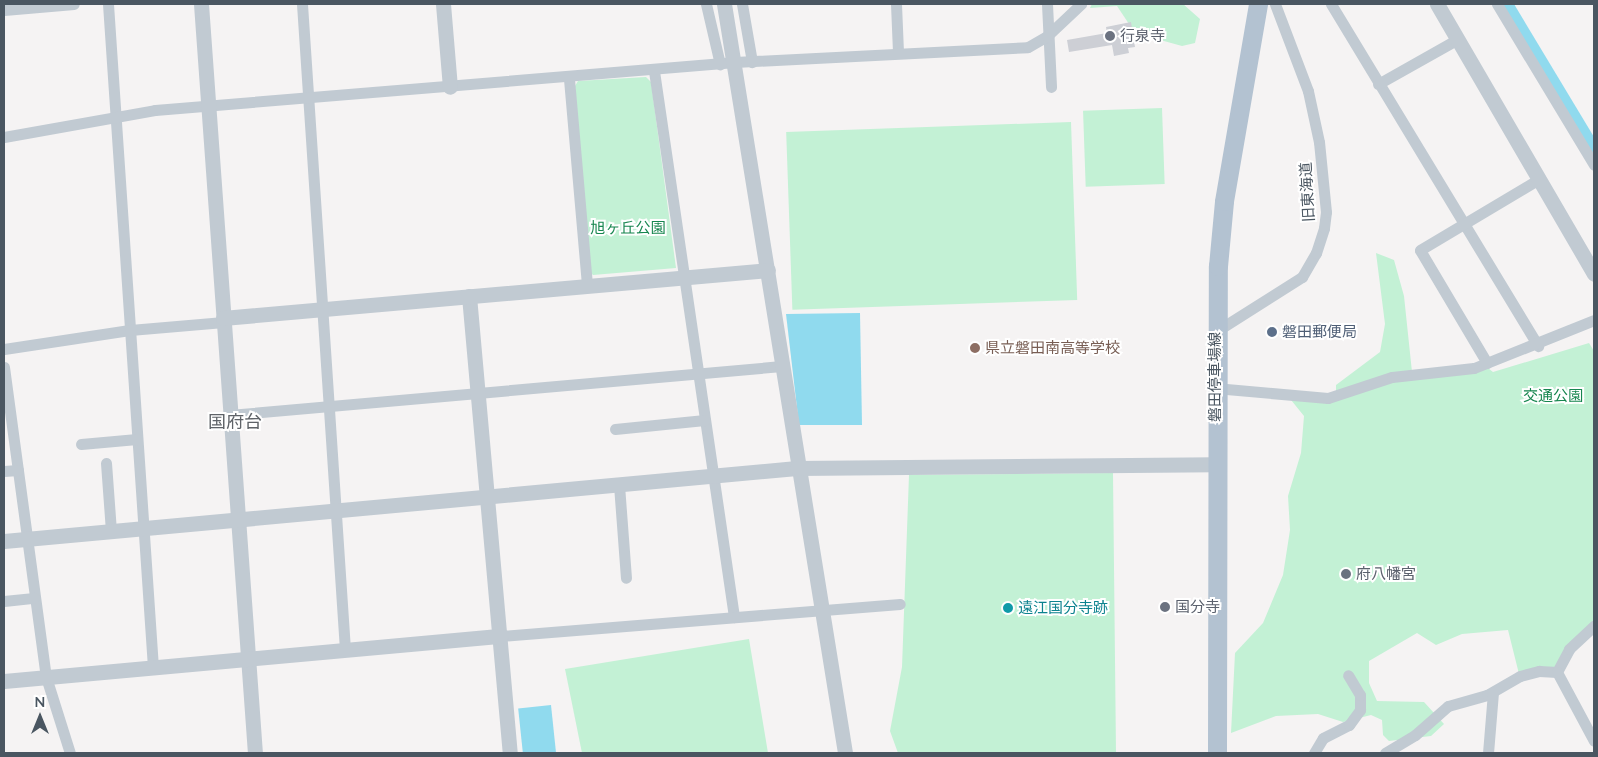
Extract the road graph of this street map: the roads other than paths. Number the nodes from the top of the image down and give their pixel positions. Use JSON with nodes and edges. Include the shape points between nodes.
{"nodes":[{"id":1,"x":74,"y":4,"type":"edge"},
{"id":2,"x":108,"y":4,"type":"edge"},
{"id":3,"x":200,"y":4,"type":"edge"},
{"id":4,"x":302,"y":4,"type":"edge"},
{"id":5,"x":443,"y":4,"type":"edge"},
{"id":6,"x":706,"y":4,"type":"edge"},
{"id":7,"x":724,"y":4,"type":"edge"},
{"id":8,"x":742,"y":4,"type":"edge"},
{"id":9,"x":896,"y":4,"type":"edge"},
{"id":10,"x":1047,"y":4,"type":"edge"},
{"id":11,"x":1081,"y":4,"type":"edge"},
{"id":12,"x":1258,"y":4,"type":"edge"},
{"id":13,"x":1275,"y":4,"type":"edge"},
{"id":14,"x":1331,"y":4,"type":"edge"},
{"id":15,"x":1437,"y":4,"type":"edge"},
{"id":16,"x":1497,"y":4,"type":"edge"},
{"id":17,"x":4,"y":10,"type":"edge"},
{"id":18,"x":1047,"y":36,"type":"junction"},
{"id":19,"x":1458,"y":39,"type":"junction"},
{"id":20,"x":898,"y":52,"type":"junction"},
{"id":21,"x":752,"y":62,"type":"junction"},
{"id":22,"x":728,"y":63,"type":"junction"},
{"id":23,"x":654,"y":71,"type":"junction"},
{"id":24,"x":569,"y":79,"type":"junction"},
{"id":25,"x":1378,"y":84,"type":"junction"},
{"id":26,"x":450,"y":87,"type":"junction"},
{"id":27,"x":1051,"y":87,"type":"dead end"},
{"id":28,"x":307,"y":99,"type":"junction"},
{"id":29,"x":207,"y":107,"type":"junction"},
{"id":30,"x":115,"y":116,"type":"junction"},
{"id":31,"x":4,"y":137,"type":"edge"},
{"id":32,"x":1594,"y":165,"type":"edge"},
{"id":33,"x":1539,"y":179,"type":"junction"},
{"id":34,"x":1464,"y":223,"type":"junction"},
{"id":35,"x":768,"y":270,"type":"junction"},
{"id":36,"x":1594,"y":274,"type":"edge"},
{"id":37,"x":684,"y":277,"type":"junction"},
{"id":38,"x":587,"y":286,"type":"junction"},
{"id":39,"x":470,"y":296,"type":"junction"},
{"id":40,"x":322,"y":308,"type":"junction"},
{"id":41,"x":224,"y":320,"type":"junction"},
{"id":42,"x":1594,"y":320,"type":"edge"},
{"id":43,"x":130,"y":330,"type":"junction"},
{"id":44,"x":1215,"y":332,"type":"junction"},
{"id":45,"x":1538,"y":346,"type":"junction"},
{"id":46,"x":4,"y":349,"type":"edge"},
{"id":47,"x":1487,"y":364,"type":"junction"},
{"id":48,"x":782,"y":366,"type":"junction"},
{"id":49,"x":4,"y":367,"type":"edge"},
{"id":50,"x":698,"y":374,"type":"junction"},
{"id":51,"x":1216,"y":388,"type":"junction"},
{"id":52,"x":478,"y":393,"type":"junction"},
{"id":53,"x":329,"y":407,"type":"junction"},
{"id":54,"x":229,"y":415,"type":"junction"},
{"id":55,"x":705,"y":420,"type":"junction"},
{"id":56,"x":614,"y":429,"type":"dead end"},
{"id":57,"x":137,"y":439,"type":"junction"},
{"id":58,"x":81,"y":444,"type":"dead end"},
{"id":59,"x":106,"y":462,"type":"dead end"},
{"id":60,"x":1215,"y":464,"type":"junction"},
{"id":61,"x":798,"y":468,"type":"junction"},
{"id":62,"x":18,"y":470,"type":"junction"},
{"id":63,"x":4,"y":471,"type":"edge"},
{"id":64,"x":713,"y":476,"type":"junction"},
{"id":65,"x":619,"y":485,"type":"junction"},
{"id":66,"x":487,"y":497,"type":"junction"},
{"id":67,"x":337,"y":511,"type":"junction"},
{"id":68,"x":238,"y":520,"type":"junction"},
{"id":69,"x":144,"y":528,"type":"junction"},
{"id":70,"x":111,"y":531,"type":"junction"},
{"id":71,"x":27,"y":539,"type":"junction"},
{"id":72,"x":4,"y":541,"type":"edge"},
{"id":73,"x":626,"y":578,"type":"dead end"},
{"id":74,"x":34,"y":598,"type":"junction"},
{"id":75,"x":4,"y":601,"type":"edge"},
{"id":76,"x":900,"y":604,"type":"dead end"},
{"id":77,"x":822,"y":609,"type":"junction"},
{"id":78,"x":734,"y":617,"type":"junction"},
{"id":79,"x":1594,"y":626,"type":"edge"},
{"id":80,"x":501,"y":636,"type":"junction"},
{"id":81,"x":345,"y":650,"type":"junction"},
{"id":82,"x":249,"y":660,"type":"junction"},
{"id":83,"x":154,"y":667,"type":"junction"},
{"id":84,"x":1557,"y":672,"type":"junction"},
{"id":85,"x":1348,"y":675,"type":"dead end"},
{"id":86,"x":46,"y":677,"type":"junction"},
{"id":87,"x":4,"y":681,"type":"edge"},
{"id":88,"x":1493,"y":692,"type":"junction"},
{"id":89,"x":1594,"y":741,"type":"edge"},
{"id":90,"x":70,"y":753,"type":"edge"},
{"id":91,"x":255,"y":753,"type":"edge"},
{"id":92,"x":503,"y":753,"type":"edge"},
{"id":93,"x":510,"y":753,"type":"edge"},
{"id":94,"x":845,"y":753,"type":"edge"},
{"id":95,"x":1217,"y":753,"type":"edge"},
{"id":96,"x":1314,"y":753,"type":"edge"},
{"id":97,"x":1385,"y":753,"type":"edge"},
{"id":98,"x":1488,"y":753,"type":"edge"}],
"edges":[{"from":1,"to":17,"type":"street"},
{"from":2,"to":30,"type":"street"},
{"from":3,"to":29,"type":"street"},
{"from":4,"to":28,"type":"street"},
{"from":5,"to":26,"type":"street"},
{"from":6,"to":22,"type":"street"},
{"from":7,"to":22,"type":"street"},
{"from":8,"to":21,"type":"street"},
{"from":9,"to":20,"type":"street"},
{"from":10,"to":18,"type":"street"},
{"from":11,"to":18,"type":"street"},
{"from":12,"to":44,"type":"main road","name":"磐田停車場線","via":[[1224,201]]},
{"from":13,"to":44,"type":"street","name":"旧東海道","via":[[1308,91],[1318,142],[1326,212],[1324,228],[1316,253],[1302,277]]},
{"from":14,"to":25,"type":"street"},
{"from":15,"to":19,"type":"street"},
{"from":16,"to":32,"type":"street"},
{"from":18,"to":20,"type":"street","via":[[1028,47]]},
{"from":18,"to":27,"type":"street"},
{"from":19,"to":25,"type":"street"},
{"from":19,"to":33,"type":"street"},
{"from":20,"to":21,"type":"street"},
{"from":21,"to":22,"type":"street"},
{"from":22,"to":23,"type":"street"},
{"from":22,"to":35,"type":"street"},
{"from":23,"to":24,"type":"street"},
{"from":23,"to":37,"type":"street"},
{"from":24,"to":26,"type":"street"},
{"from":24,"to":38,"type":"street"},
{"from":25,"to":34,"type":"street"},
{"from":26,"to":28,"type":"street"},
{"from":28,"to":29,"type":"street"},
{"from":28,"to":40,"type":"street"},
{"from":29,"to":30,"type":"street"},
{"from":29,"to":41,"type":"street"},
{"from":30,"to":31,"type":"street"},
{"from":30,"to":43,"type":"street"},
{"from":33,"to":34,"type":"street"},
{"from":33,"to":36,"type":"street"},
{"from":34,"to":45,"type":"street"},
{"from":34,"to":47,"type":"street","via":[[1420,250]]},
{"from":35,"to":37,"type":"street"},
{"from":35,"to":48,"type":"street"},
{"from":37,"to":38,"type":"street"},
{"from":37,"to":50,"type":"street"},
{"from":38,"to":39,"type":"street"},
{"from":39,"to":40,"type":"street"},
{"from":39,"to":52,"type":"street"},
{"from":40,"to":41,"type":"street"},
{"from":40,"to":53,"type":"street"},
{"from":41,"to":43,"type":"street"},
{"from":41,"to":54,"type":"street"},
{"from":42,"to":45,"type":"street"},
{"from":43,"to":46,"type":"street"},
{"from":43,"to":57,"type":"street"},
{"from":44,"to":51,"type":"main road","name":"磐田停車場線"},
{"from":45,"to":47,"type":"street"},
{"from":47,"to":51,"type":"street","via":[[1392,377],[1328,398]]},
{"from":48,"to":50,"type":"street"},
{"from":48,"to":61,"type":"street"},
{"from":49,"to":62,"type":"street"},
{"from":50,"to":52,"type":"street"},
{"from":50,"to":55,"type":"street"},
{"from":51,"to":60,"type":"main road","name":"磐田停車場線"},
{"from":52,"to":53,"type":"street"},
{"from":52,"to":66,"type":"street"},
{"from":53,"to":54,"type":"street"},
{"from":53,"to":67,"type":"street"},
{"from":54,"to":68,"type":"street"},
{"from":55,"to":56,"type":"street"},
{"from":55,"to":64,"type":"street"},
{"from":57,"to":58,"type":"street"},
{"from":57,"to":69,"type":"street"},
{"from":59,"to":70,"type":"street"},
{"from":60,"to":61,"type":"street"},
{"from":60,"to":95,"type":"main road","name":"磐田停車場線"},
{"from":61,"to":64,"type":"street"},
{"from":61,"to":77,"type":"street"},
{"from":62,"to":63,"type":"street"},
{"from":62,"to":71,"type":"street"},
{"from":64,"to":65,"type":"street"},
{"from":64,"to":78,"type":"street"},
{"from":65,"to":66,"type":"street"},
{"from":65,"to":73,"type":"street"},
{"from":66,"to":67,"type":"street"},
{"from":66,"to":80,"type":"street"},
{"from":67,"to":68,"type":"street"},
{"from":67,"to":81,"type":"street"},
{"from":68,"to":69,"type":"street"},
{"from":68,"to":82,"type":"street"},
{"from":69,"to":70,"type":"street"},
{"from":69,"to":83,"type":"street"},
{"from":70,"to":71,"type":"street"},
{"from":71,"to":72,"type":"street"},
{"from":71,"to":74,"type":"street"},
{"from":74,"to":75,"type":"street"},
{"from":74,"to":86,"type":"street"},
{"from":76,"to":77,"type":"street"},
{"from":77,"to":78,"type":"street"},
{"from":77,"to":94,"type":"street"},
{"from":78,"to":80,"type":"street"},
{"from":79,"to":84,"type":"street","via":[[1569,649]]},
{"from":80,"to":81,"type":"street"},
{"from":80,"to":93,"type":"street"},
{"from":81,"to":82,"type":"street"},
{"from":82,"to":83,"type":"street"},
{"from":82,"to":91,"type":"street"},
{"from":83,"to":86,"type":"street"},
{"from":84,"to":88,"type":"street","via":[[1520,676]]},
{"from":84,"to":89,"type":"street"},
{"from":85,"to":96,"type":"street","via":[[1360,694],[1360,710],[1350,725],[1323,738]]},
{"from":86,"to":87,"type":"street"},
{"from":86,"to":90,"type":"street"},
{"from":88,"to":97,"type":"street","via":[[1448,706],[1415,735]]},
{"from":88,"to":98,"type":"street"},
{"from":92,"to":93,"type":"street"}]}
